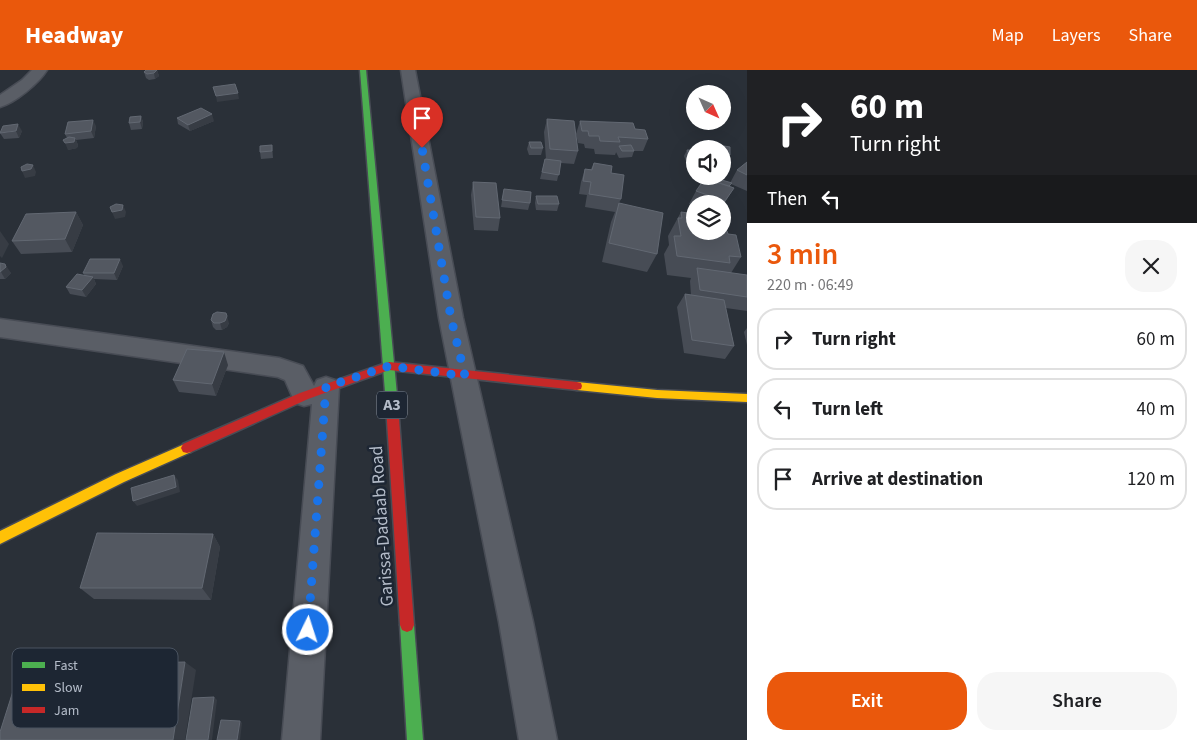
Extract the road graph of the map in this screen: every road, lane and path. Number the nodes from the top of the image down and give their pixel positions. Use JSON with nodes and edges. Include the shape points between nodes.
{"nodes":[{"id":1,"x":40,"y":70,"type":"edge"},
{"id":2,"x":362,"y":70,"type":"edge"},
{"id":3,"x":408,"y":70,"type":"edge"},
{"id":4,"x":0,"y":102,"type":"edge"},
{"id":5,"x":0,"y":328,"type":"edge"},
{"id":6,"x":389,"y":366,"type":"junction"},
{"id":7,"x":465,"y":376,"type":"junction"},
{"id":8,"x":315,"y":392,"type":"junction"},
{"id":9,"x":747,"y":398,"type":"edge"},
{"id":10,"x":0,"y":538,"type":"edge"},
{"id":11,"x":302,"y":740,"type":"edge"},
{"id":12,"x":415,"y":740,"type":"edge"},
{"id":13,"x":538,"y":740,"type":"edge"}],
"edges":[{"from":1,"to":4,"type":"street"},
{"from":2,"to":6,"type":"main road","name":"Garissa-Dadaab Road","number":"A3"},
{"from":3,"to":7,"type":"street","via":[[451,318]]},
{"from":5,"to":8,"type":"street","via":[[280,368],[294,374]]},
{"from":6,"to":7,"type":"main road"},
{"from":6,"to":8,"type":"main road"},
{"from":6,"to":12,"type":"main road","name":"Garissa-Dadaab Road","number":"A3"},
{"from":7,"to":9,"type":"main road","via":[[658,394]]},
{"from":7,"to":13,"type":"street"},
{"from":8,"to":10,"type":"main road","via":[[120,478]]},
{"from":8,"to":11,"type":"street"}]}
